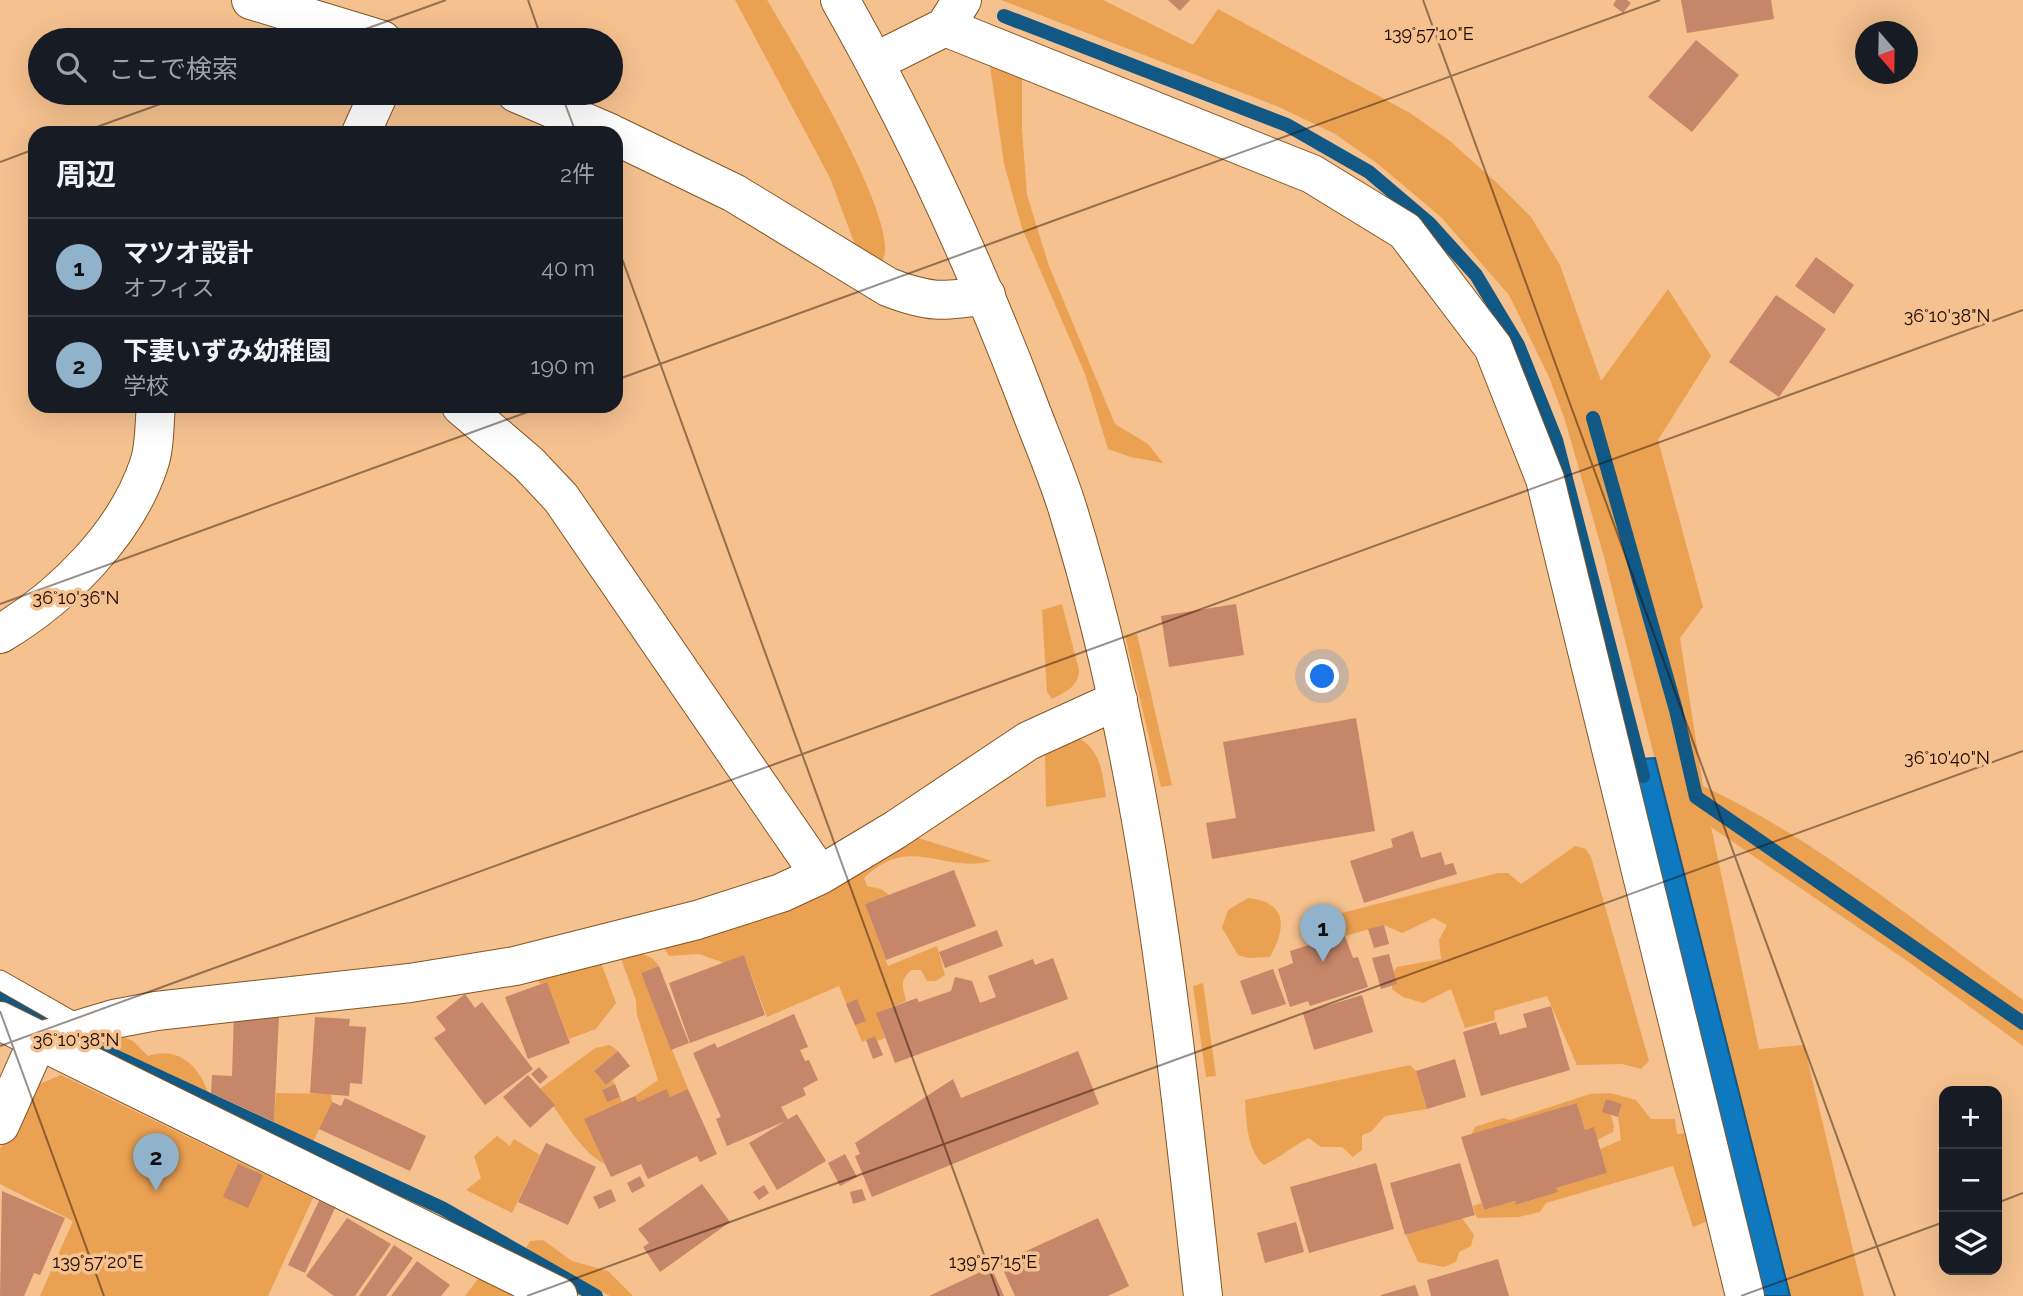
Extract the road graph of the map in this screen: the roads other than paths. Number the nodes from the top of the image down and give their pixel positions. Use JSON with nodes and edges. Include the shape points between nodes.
{"nodes":[{"id":1,"x":251,"y":0,"type":"edge"},
{"id":2,"x":840,"y":0,"type":"edge"},
{"id":3,"x":954,"y":13,"type":"edge"},
{"id":4,"x":343,"y":28,"type":"edge"},
{"id":5,"x":875,"y":62,"type":"junction"},
{"id":6,"x":374,"y":105,"type":"edge"},
{"id":7,"x":544,"y":105,"type":"edge"},
{"id":8,"x":364,"y":126,"type":"edge"},
{"id":9,"x":594,"y":126,"type":"edge"},
{"id":10,"x":623,"y":139,"type":"edge"},
{"id":11,"x":986,"y":295,"type":"junction"},
{"id":12,"x":155,"y":413,"type":"edge"},
{"id":13,"x":469,"y":413,"type":"edge"},
{"id":14,"x":0,"y":634,"type":"edge"},
{"id":15,"x":1118,"y":700,"type":"junction"},
{"id":16,"x":820,"y":874,"type":"junction"},
{"id":17,"x":0,"y":980,"type":"edge"},
{"id":18,"x":0,"y":1021,"type":"edge"},
{"id":19,"x":84,"y":1028,"type":"junction"},
{"id":20,"x":37,"y":1042,"type":"junction"},
{"id":21,"x":0,"y":1125,"type":"edge"},
{"id":22,"x":558,"y":1296,"type":"edge"},
{"id":23,"x":1203,"y":1296,"type":"edge"},
{"id":24,"x":1745,"y":1296,"type":"edge"}],
"edges":[{"from":1,"to":4,"type":"street"},
{"from":2,"to":5,"type":"street"},
{"from":3,"to":5,"type":"street"},
{"from":3,"to":24,"type":"street","via":[[1312,174],[1405,231],[1493,347],[1545,479]]},
{"from":5,"to":11,"type":"street"},
{"from":6,"to":8,"type":"street"},
{"from":7,"to":9,"type":"street"},
{"from":10,"to":11,"type":"street","via":[[734,193],[888,287],[941,302]]},
{"from":11,"to":15,"type":"street","via":[[1068,509]]},
{"from":12,"to":14,"type":"street","via":[[150,462],[129,511],[88,564]]},
{"from":13,"to":16,"type":"street","via":[[561,498]]},
{"from":15,"to":16,"type":"street","via":[[1028,741]]},
{"from":15,"to":23,"type":"street","via":[[1154,883]]},
{"from":16,"to":19,"type":"street","via":[[781,893],[697,920],[515,966],[410,983],[156,1011]]},
{"from":17,"to":19,"type":"lane"},
{"from":18,"to":20,"type":"street"},
{"from":19,"to":20,"type":"street"},
{"from":20,"to":21,"type":"street"},
{"from":20,"to":22,"type":"street"}]}
